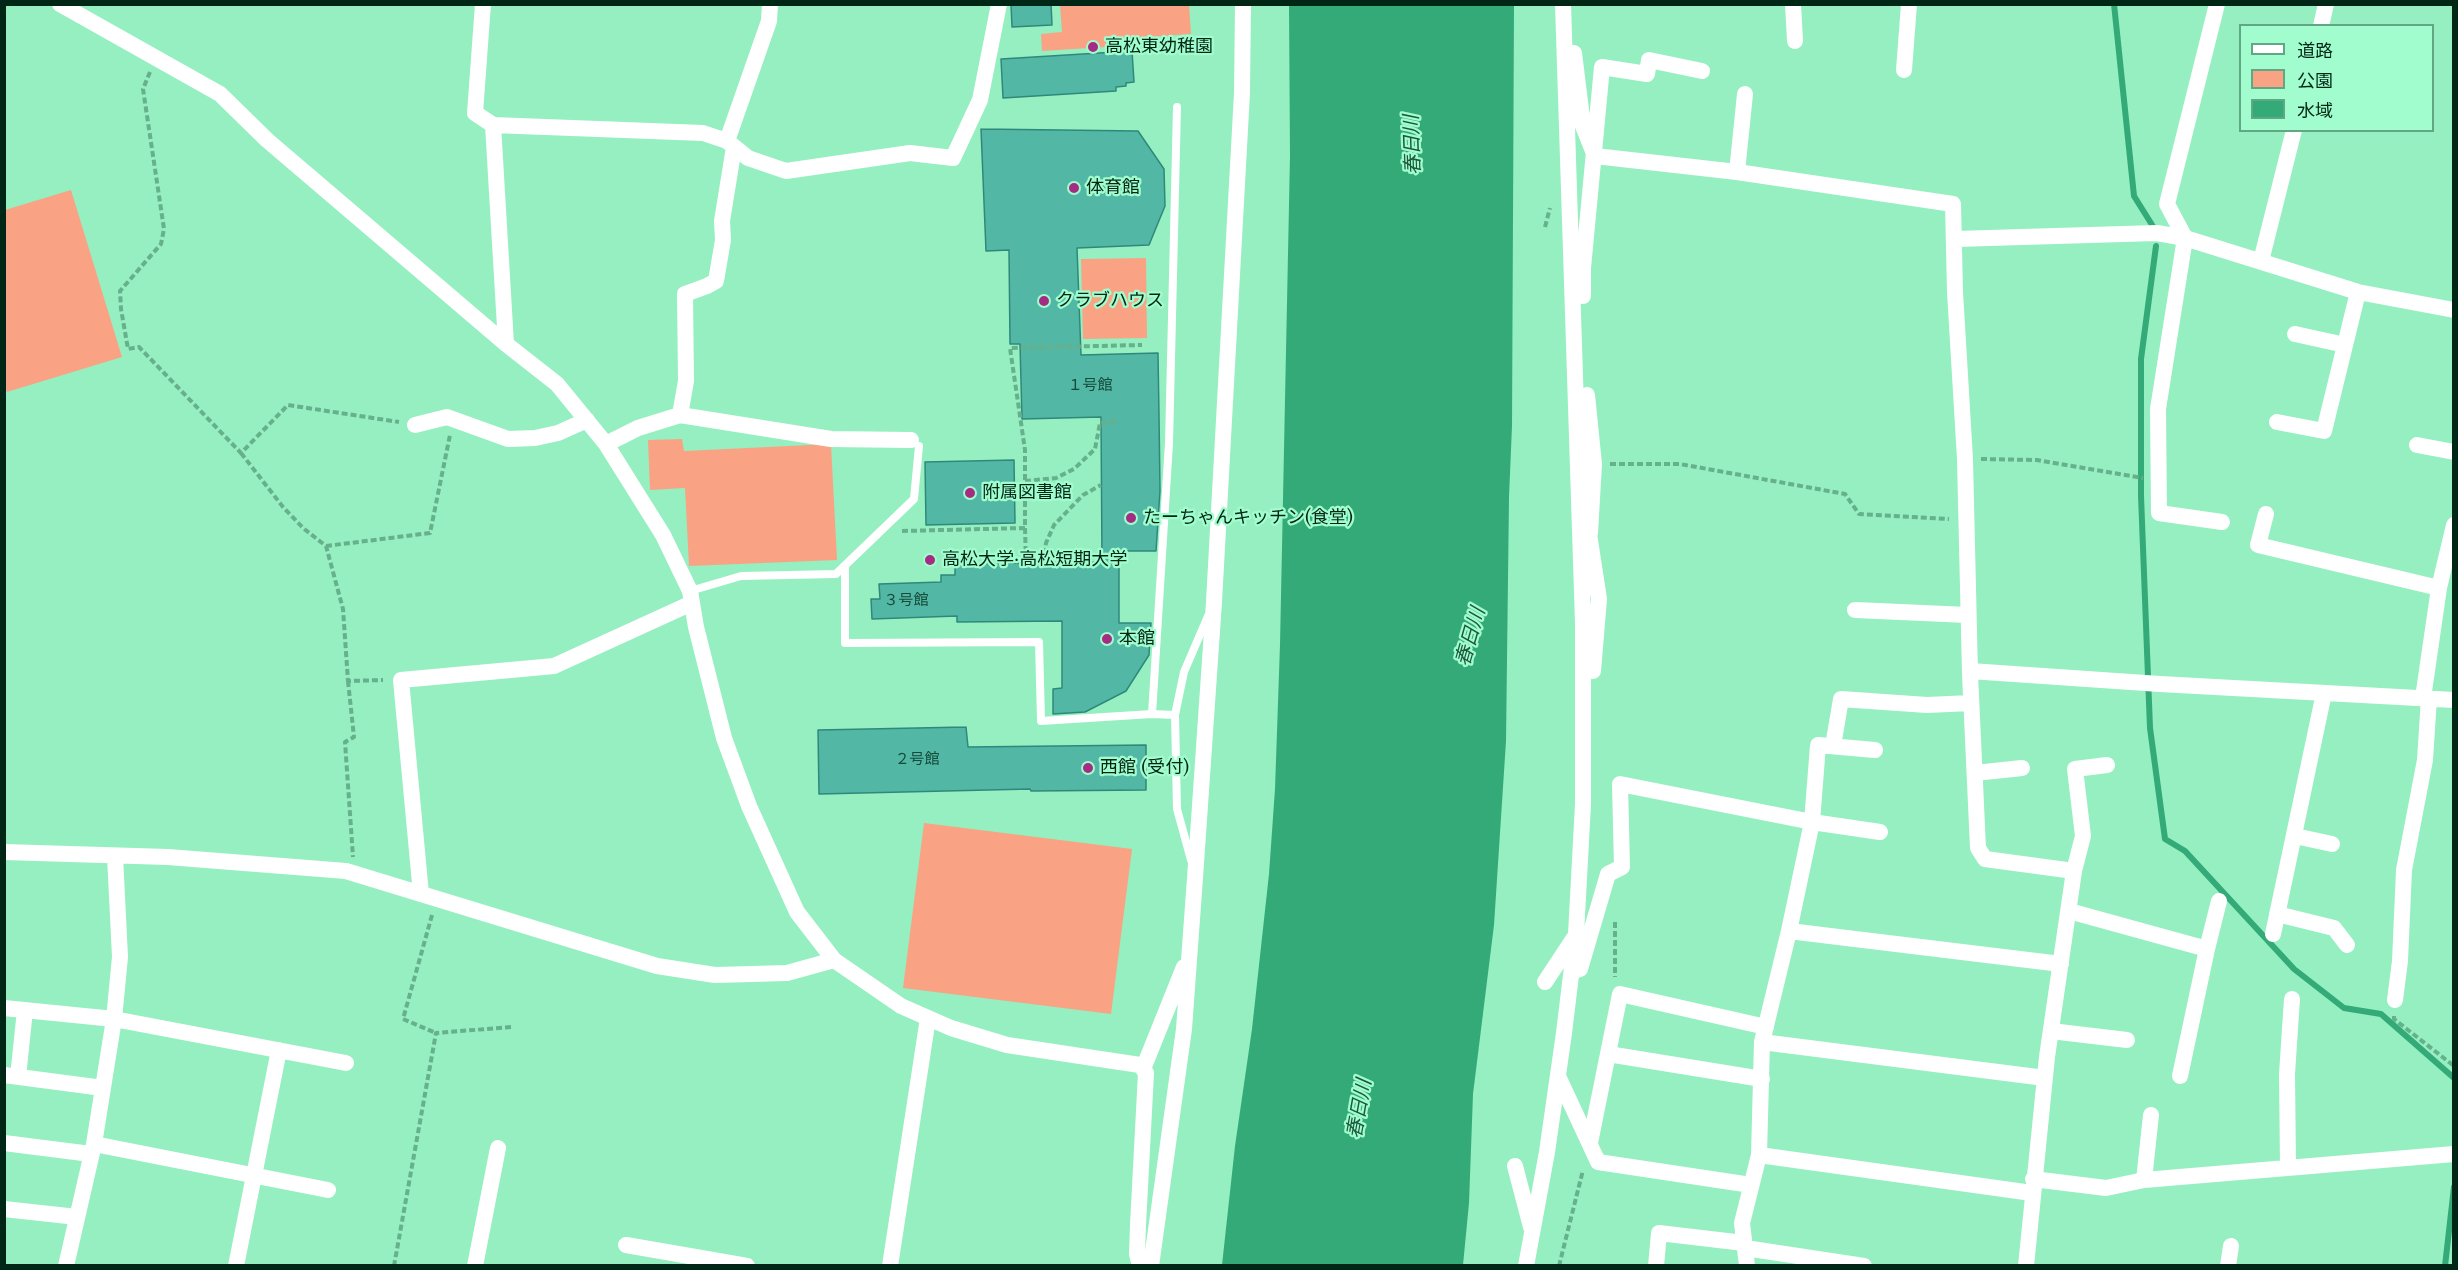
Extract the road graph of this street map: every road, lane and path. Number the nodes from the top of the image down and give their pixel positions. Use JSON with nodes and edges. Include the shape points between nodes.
{"nodes":[{"id":1,"x":60,"y":4,"type":"edge"},
{"id":2,"x":483,"y":4,"type":"edge"},
{"id":3,"x":770,"y":4,"type":"edge"},
{"id":4,"x":999,"y":4,"type":"edge"},
{"id":5,"x":1243,"y":4,"type":"edge"},
{"id":6,"x":1793,"y":4,"type":"edge"},
{"id":7,"x":1909,"y":4,"type":"edge"},
{"id":8,"x":2217,"y":4,"type":"edge"},
{"id":9,"x":2326,"y":4,"type":"edge"},
{"id":10,"x":1563,"y":10,"type":"edge"},
{"id":11,"x":2321,"y":24,"type":"edge"},
{"id":12,"x":1795,"y":41,"type":"dead end"},
{"id":13,"x":156,"y":58,"type":"junction"},
{"id":14,"x":1904,"y":70,"type":"dead end"},
{"id":15,"x":1702,"y":71,"type":"dead end"},
{"id":16,"x":1745,"y":94,"type":"dead end"},
{"id":17,"x":1177,"y":107,"type":"dead end"},
{"id":18,"x":493,"y":124,"type":"junction"},
{"id":19,"x":2293,"y":132,"type":"edge"},
{"id":20,"x":731,"y":144,"type":"junction"},
{"id":21,"x":1595,"y":156,"type":"junction"},
{"id":22,"x":1737,"y":172,"type":"junction"},
{"id":23,"x":2185,"y":238,"type":"junction"},
{"id":24,"x":1954,"y":239,"type":"junction"},
{"id":25,"x":2261,"y":261,"type":"junction"},
{"id":26,"x":2358,"y":292,"type":"junction"},
{"id":27,"x":1583,"y":309,"type":"junction"},
{"id":28,"x":2454,"y":310,"type":"edge"},
{"id":29,"x":1574,"y":333,"type":"junction"},
{"id":30,"x":2295,"y":334,"type":"dead end"},
{"id":31,"x":506,"y":344,"type":"junction"},
{"id":32,"x":1142,"y":345,"type":"dead end"},
{"id":33,"x":2345,"y":345,"type":"junction"},
{"id":34,"x":1580,"y":376,"type":"junction"},
{"id":35,"x":680,"y":415,"type":"junction"},
{"id":36,"x":453,"y":419,"type":"junction"},
{"id":37,"x":586,"y":420,"type":"junction"},
{"id":38,"x":1119,"y":421,"type":"dead end"},
{"id":39,"x":2277,"y":422,"type":"dead end"},
{"id":40,"x":415,"y":425,"type":"joint"},
{"id":41,"x":915,"y":443,"type":"joint"},
{"id":42,"x":606,"y":444,"type":"junction"},
{"id":43,"x":2417,"y":445,"type":"dead end"},
{"id":44,"x":2454,"y":452,"type":"edge"},
{"id":45,"x":241,"y":453,"type":"junction"},
{"id":46,"x":1965,"y":459,"type":"junction"},
{"id":47,"x":1594,"y":464,"type":"junction"},
{"id":48,"x":2133,"y":477,"type":"dead end"},
{"id":49,"x":1025,"y":481,"type":"junction"},
{"id":50,"x":1101,"y":485,"type":"dead end"},
{"id":51,"x":2266,"y":514,"type":"dead end"},
{"id":52,"x":1966,"y":520,"type":"junction"},
{"id":53,"x":2222,"y":522,"type":"dead end"},
{"id":54,"x":2454,"y":525,"type":"edge"},
{"id":55,"x":1025,"y":528,"type":"junction"},
{"id":56,"x":880,"y":531,"type":"junction"},
{"id":57,"x":1585,"y":534,"type":"junction"},
{"id":58,"x":326,"y":546,"type":"junction"},
{"id":59,"x":1026,"y":563,"type":"dead end"},
{"id":60,"x":1043,"y":563,"type":"dead end"},
{"id":61,"x":845,"y":566,"type":"junction"},
{"id":62,"x":2439,"y":588,"type":"junction"},
{"id":63,"x":691,"y":597,"type":"junction"},
{"id":64,"x":1214,"y":602,"type":"junction"},
{"id":65,"x":1856,"y":610,"type":"dead end"},
{"id":66,"x":1968,"y":615,"type":"junction"},
{"id":67,"x":1970,"y":671,"type":"junction"},
{"id":68,"x":401,"y":680,"type":"junction"},
{"id":69,"x":348,"y":681,"type":"junction"},
{"id":70,"x":2324,"y":693,"type":"junction"},
{"id":71,"x":2426,"y":698,"type":"junction"},
{"id":72,"x":2454,"y":700,"type":"edge"},
{"id":73,"x":1971,"y":703,"type":"junction"},
{"id":74,"x":1152,"y":714,"type":"junction"},
{"id":75,"x":1175,"y":715,"type":"junction"},
{"id":76,"x":1833,"y":746,"type":"junction"},
{"id":77,"x":1875,"y":750,"type":"dead end"},
{"id":78,"x":2107,"y":765,"type":"dead end"},
{"id":79,"x":2022,"y":768,"type":"dead end"},
{"id":80,"x":1975,"y":773,"type":"junction"},
{"id":81,"x":1812,"y":822,"type":"junction"},
{"id":82,"x":1880,"y":832,"type":"dead end"},
{"id":83,"x":2295,"y":836,"type":"junction"},
{"id":84,"x":2332,"y":844,"type":"dead end"},
{"id":85,"x":4,"y":852,"type":"edge"},
{"id":86,"x":115,"y":856,"type":"junction"},
{"id":87,"x":2074,"y":871,"type":"junction"},
{"id":88,"x":354,"y":874,"type":"junction"},
{"id":89,"x":1196,"y":878,"type":"junction"},
{"id":90,"x":429,"y":896,"type":"junction"},
{"id":91,"x":2219,"y":901,"type":"dead end"},
{"id":92,"x":2069,"y":911,"type":"junction"},
{"id":93,"x":2277,"y":914,"type":"junction"},
{"id":94,"x":1615,"y":919,"type":"dead end"},
{"id":95,"x":1789,"y":931,"type":"junction"},
{"id":96,"x":1576,"y":934,"type":"junction"},
{"id":97,"x":2273,"y":934,"type":"dead end"},
{"id":98,"x":2347,"y":945,"type":"dead end"},
{"id":99,"x":2207,"y":949,"type":"junction"},
{"id":100,"x":1190,"y":950,"type":"junction"},
{"id":101,"x":834,"y":960,"type":"junction"},
{"id":102,"x":2061,"y":964,"type":"junction"},
{"id":103,"x":1571,"y":973,"type":"junction"},
{"id":104,"x":1545,"y":982,"type":"dead end"},
{"id":105,"x":1620,"y":994,"type":"junction"},
{"id":106,"x":2292,"y":999,"type":"dead end"},
{"id":107,"x":2395,"y":1000,"type":"joint"},
{"id":108,"x":4,"y":1008,"type":"edge"},
{"id":109,"x":25,"y":1010,"type":"junction"},
{"id":110,"x":928,"y":1018,"type":"junction"},
{"id":111,"x":114,"y":1019,"type":"junction"},
{"id":112,"x":512,"y":1027,"type":"dead end"},
{"id":113,"x":2051,"y":1031,"type":"junction"},
{"id":114,"x":436,"y":1033,"type":"junction"},
{"id":115,"x":1764,"y":1034,"type":"junction"},
{"id":116,"x":2127,"y":1040,"type":"dead end"},
{"id":117,"x":279,"y":1050,"type":"junction"},
{"id":118,"x":1608,"y":1054,"type":"junction"},
{"id":119,"x":346,"y":1063,"type":"dead end"},
{"id":120,"x":2451,"y":1065,"type":"edge"},
{"id":121,"x":1143,"y":1069,"type":"junction"},
{"id":122,"x":11,"y":1076,"type":"edge"},
{"id":123,"x":1558,"y":1076,"type":"junction"},
{"id":124,"x":2180,"y":1076,"type":"dead end"},
{"id":125,"x":2045,"y":1078,"type":"junction"},
{"id":126,"x":1762,"y":1079,"type":"junction"},
{"id":127,"x":103,"y":1088,"type":"junction"},
{"id":128,"x":2151,"y":1114,"type":"dead end"},
{"id":129,"x":4,"y":1143,"type":"edge"},
{"id":130,"x":1590,"y":1143,"type":"junction"},
{"id":131,"x":498,"y":1148,"type":"dead end"},
{"id":132,"x":92,"y":1149,"type":"junction"},
{"id":133,"x":2452,"y":1154,"type":"edge"},
{"id":134,"x":1759,"y":1155,"type":"junction"},
{"id":135,"x":1515,"y":1166,"type":"dead end"},
{"id":136,"x":2288,"y":1167,"type":"junction"},
{"id":137,"x":254,"y":1175,"type":"junction"},
{"id":138,"x":2144,"y":1180,"type":"junction"},
{"id":139,"x":1751,"y":1185,"type":"junction"},
{"id":140,"x":2032,"y":1186,"type":"junction"},
{"id":141,"x":328,"y":1190,"type":"dead end"},
{"id":142,"x":4,"y":1209,"type":"edge"},
{"id":143,"x":77,"y":1217,"type":"junction"},
{"id":144,"x":1533,"y":1234,"type":"junction"},
{"id":145,"x":626,"y":1245,"type":"dead end"},
{"id":146,"x":1744,"y":1246,"type":"junction"},
{"id":147,"x":2231,"y":1246,"type":"dead end"},
{"id":148,"x":706,"y":1262,"type":"edge"},
{"id":149,"x":66,"y":1266,"type":"edge"},
{"id":150,"x":237,"y":1266,"type":"edge"},
{"id":151,"x":394,"y":1266,"type":"edge"},
{"id":152,"x":475,"y":1266,"type":"edge"},
{"id":153,"x":747,"y":1266,"type":"edge"},
{"id":154,"x":890,"y":1266,"type":"edge"},
{"id":155,"x":1140,"y":1266,"type":"edge"},
{"id":156,"x":1151,"y":1266,"type":"edge"},
{"id":157,"x":1526,"y":1266,"type":"edge"},
{"id":158,"x":1559,"y":1266,"type":"edge"},
{"id":159,"x":1656,"y":1266,"type":"edge"},
{"id":160,"x":1747,"y":1266,"type":"edge"},
{"id":161,"x":1864,"y":1266,"type":"edge"},
{"id":162,"x":2026,"y":1266,"type":"edge"},
{"id":163,"x":2228,"y":1266,"type":"edge"}],
"edges":[{"from":1,"to":13,"type":"street"},
{"from":2,"to":18,"type":"street","via":[[475,113]]},
{"from":3,"to":20,"type":"street","via":[[769,21]]},
{"from":4,"to":20,"type":"street","via":[[980,100],[953,158],[910,153],[786,171],[748,158]]},
{"from":5,"to":64,"type":"street","via":[[1242,93]]},
{"from":6,"to":12,"type":"street"},
{"from":7,"to":14,"type":"street"},
{"from":8,"to":23,"type":"street","via":[[2167,204]]},
{"from":9,"to":11,"type":"street"},
{"from":10,"to":21,"type":"street","via":[[1572,43],[1583,126]]},
{"from":10,"to":29,"type":"street"},
{"from":13,"to":31,"type":"street","via":[[220,94],[267,140]]},
{"from":13,"to":45,"type":"path","via":[[143,89],[164,229],[161,244],[120,291],[128,350],[139,347]]},
{"from":15,"to":21,"type":"street","via":[[1649,60],[1647,74],[1602,67]]},
{"from":16,"to":22,"type":"street"},
{"from":17,"to":74,"type":"lane","via":[[1169,443]]},
{"from":18,"to":20,"type":"street","via":[[702,133]]},
{"from":18,"to":31,"type":"street"},
{"from":19,"to":25,"type":"street"},
{"from":20,"to":35,"type":"street","via":[[716,281],[685,294],[686,381]]},
{"from":21,"to":22,"type":"street"},
{"from":21,"to":27,"type":"street","via":[[1583,268]]},
{"from":22,"to":24,"type":"street","via":[[1953,204]]},
{"from":23,"to":24,"type":"street","via":[[2157,233]]},
{"from":23,"to":25,"type":"street"},
{"from":23,"to":53,"type":"street","via":[[2157,410],[2159,513]]},
{"from":24,"to":46,"type":"street"},
{"from":25,"to":26,"type":"street"},
{"from":26,"to":28,"type":"street"},
{"from":26,"to":33,"type":"street"},
{"from":27,"to":29,"type":"street"},
{"from":27,"to":34,"type":"street"},
{"from":29,"to":34,"type":"street"},
{"from":30,"to":33,"type":"street"},
{"from":31,"to":37,"type":"street","via":[[557,384]]},
{"from":32,"to":49,"type":"path","via":[[1010,348],[1025,450]]},
{"from":33,"to":39,"type":"street","via":[[2324,431]]},
{"from":34,"to":47,"type":"street"},
{"from":34,"to":57,"type":"street"},
{"from":35,"to":41,"type":"street","via":[[831,439]]},
{"from":35,"to":42,"type":"street","via":[[638,428]]},
{"from":36,"to":37,"type":"street","via":[[508,439],[558,433]]},
{"from":36,"to":40,"type":"street"},
{"from":36,"to":58,"type":"path","via":[[430,533]]},
{"from":37,"to":42,"type":"street"},
{"from":38,"to":49,"type":"path","via":[[1100,423],[1095,449],[1074,469],[1056,478]]},
{"from":40,"to":45,"type":"path","via":[[288,405]]},
{"from":41,"to":56,"type":"lane","via":[[914,499]]},
{"from":42,"to":63,"type":"street","via":[[663,535]]},
{"from":43,"to":44,"type":"street"},
{"from":45,"to":58,"type":"path","via":[[283,507]]},
{"from":46,"to":48,"type":"path","via":[[2037,460]]},
{"from":46,"to":52,"type":"street"},
{"from":47,"to":52,"type":"path","via":[[1680,464],[1845,494],[1859,514]]},
{"from":47,"to":57,"type":"street"},
{"from":49,"to":55,"type":"path"},
{"from":50,"to":60,"type":"path","via":[[1083,495],[1054,525]]},
{"from":51,"to":62,"type":"street","via":[[2258,544]]},
{"from":52,"to":66,"type":"street"},
{"from":54,"to":62,"type":"street"},
{"from":55,"to":56,"type":"path"},
{"from":55,"to":59,"type":"path"},
{"from":56,"to":61,"type":"lane"},
{"from":57,"to":96,"type":"street","via":[[1583,804]]},
{"from":58,"to":69,"type":"path","via":[[343,609]]},
{"from":61,"to":63,"type":"lane","via":[[836,574],[741,576]]},
{"from":61,"to":74,"type":"lane","via":[[845,643],[1039,642],[1041,721]]},
{"from":62,"to":71,"type":"street"},
{"from":63,"to":68,"type":"street","via":[[554,666]]},
{"from":63,"to":101,"type":"street","via":[[724,738],[749,806],[797,912]]},
{"from":64,"to":75,"type":"lane","via":[[1184,672]]},
{"from":64,"to":89,"type":"street"},
{"from":65,"to":66,"type":"street"},
{"from":66,"to":67,"type":"street"},
{"from":67,"to":70,"type":"street"},
{"from":67,"to":73,"type":"street"},
{"from":68,"to":69,"type":"path"},
{"from":68,"to":90,"type":"street"},
{"from":69,"to":88,"type":"path","via":[[354,737],[345,742]]},
{"from":70,"to":71,"type":"street"},
{"from":70,"to":83,"type":"street"},
{"from":71,"to":72,"type":"street"},
{"from":71,"to":107,"type":"street","via":[[2425,760],[2404,870]]},
{"from":73,"to":76,"type":"street","via":[[1927,705],[1841,699]]},
{"from":73,"to":80,"type":"street"},
{"from":74,"to":75,"type":"lane"},
{"from":75,"to":89,"type":"lane","via":[[1178,808]]},
{"from":76,"to":77,"type":"street"},
{"from":76,"to":81,"type":"street","via":[[1818,745]]},
{"from":78,"to":87,"type":"street","via":[[2075,768],[2083,836]]},
{"from":79,"to":80,"type":"street"},
{"from":80,"to":87,"type":"street","via":[[1978,848],[1985,859]]},
{"from":81,"to":82,"type":"street"},
{"from":81,"to":95,"type":"street"},
{"from":81,"to":103,"type":"street","via":[[1620,784],[1622,867],[1608,874],[1580,969]]},
{"from":83,"to":84,"type":"street"},
{"from":83,"to":93,"type":"street"},
{"from":85,"to":86,"type":"street"},
{"from":86,"to":88,"type":"street"},
{"from":86,"to":111,"type":"street","via":[[120,957]]},
{"from":87,"to":92,"type":"street"},
{"from":88,"to":90,"type":"street"},
{"from":89,"to":100,"type":"street"},
{"from":90,"to":101,"type":"street","via":[[657,966],[715,975],[787,973]]},
{"from":90,"to":114,"type":"path","via":[[403,1020]]},
{"from":91,"to":99,"type":"street"},
{"from":92,"to":99,"type":"street"},
{"from":92,"to":102,"type":"street"},
{"from":93,"to":97,"type":"street"},
{"from":93,"to":98,"type":"street","via":[[2334,928]]},
{"from":94,"to":105,"type":"path","via":[[1616,990]]},
{"from":95,"to":102,"type":"street"},
{"from":95,"to":115,"type":"street"},
{"from":96,"to":103,"type":"street"},
{"from":96,"to":104,"type":"street"},
{"from":99,"to":124,"type":"street"},
{"from":100,"to":121,"type":"street"},
{"from":100,"to":156,"type":"street","via":[[1184,1029]]},
{"from":101,"to":110,"type":"street","via":[[901,1006]]},
{"from":102,"to":113,"type":"street"},
{"from":103,"to":123,"type":"street"},
{"from":105,"to":115,"type":"street"},
{"from":105,"to":118,"type":"street"},
{"from":106,"to":136,"type":"street","via":[[2287,1074]]},
{"from":107,"to":120,"type":"path","via":[[2394,1019]]},
{"from":108,"to":109,"type":"street"},
{"from":109,"to":111,"type":"street"},
{"from":109,"to":122,"type":"street"},
{"from":110,"to":121,"type":"street","via":[[1007,1045],[1140,1065]]},
{"from":110,"to":154,"type":"street"},
{"from":111,"to":117,"type":"street"},
{"from":111,"to":127,"type":"street"},
{"from":112,"to":114,"type":"path"},
{"from":113,"to":116,"type":"street"},
{"from":113,"to":125,"type":"street"},
{"from":114,"to":151,"type":"path"},
{"from":115,"to":125,"type":"street"},
{"from":115,"to":126,"type":"street"},
{"from":117,"to":119,"type":"street"},
{"from":117,"to":137,"type":"street"},
{"from":118,"to":126,"type":"street"},
{"from":118,"to":130,"type":"street"},
{"from":121,"to":155,"type":"street","via":[[1146,1073],[1137,1254]]},
{"from":122,"to":127,"type":"street"},
{"from":123,"to":130,"type":"street"},
{"from":123,"to":144,"type":"street"},
{"from":125,"to":140,"type":"street"},
{"from":126,"to":134,"type":"street"},
{"from":127,"to":132,"type":"street"},
{"from":128,"to":138,"type":"street"},
{"from":129,"to":132,"type":"street"},
{"from":130,"to":139,"type":"street","via":[[1598,1162]]},
{"from":130,"to":158,"type":"path"},
{"from":131,"to":152,"type":"street"},
{"from":132,"to":137,"type":"street"},
{"from":132,"to":143,"type":"street"},
{"from":133,"to":136,"type":"street"},
{"from":134,"to":139,"type":"street"},
{"from":134,"to":140,"type":"street"},
{"from":135,"to":144,"type":"street"},
{"from":136,"to":138,"type":"street"},
{"from":137,"to":141,"type":"street"},
{"from":137,"to":150,"type":"street"},
{"from":138,"to":140,"type":"street","via":[[2106,1188]]},
{"from":139,"to":146,"type":"street","via":[[1742,1223]]},
{"from":140,"to":162,"type":"street"},
{"from":142,"to":143,"type":"street"},
{"from":143,"to":149,"type":"street"},
{"from":144,"to":157,"type":"street"},
{"from":145,"to":148,"type":"street"},
{"from":146,"to":159,"type":"street","via":[[1659,1233]]},
{"from":146,"to":160,"type":"street"},
{"from":146,"to":161,"type":"street"},
{"from":147,"to":163,"type":"street"},
{"from":148,"to":153,"type":"street"}]}
